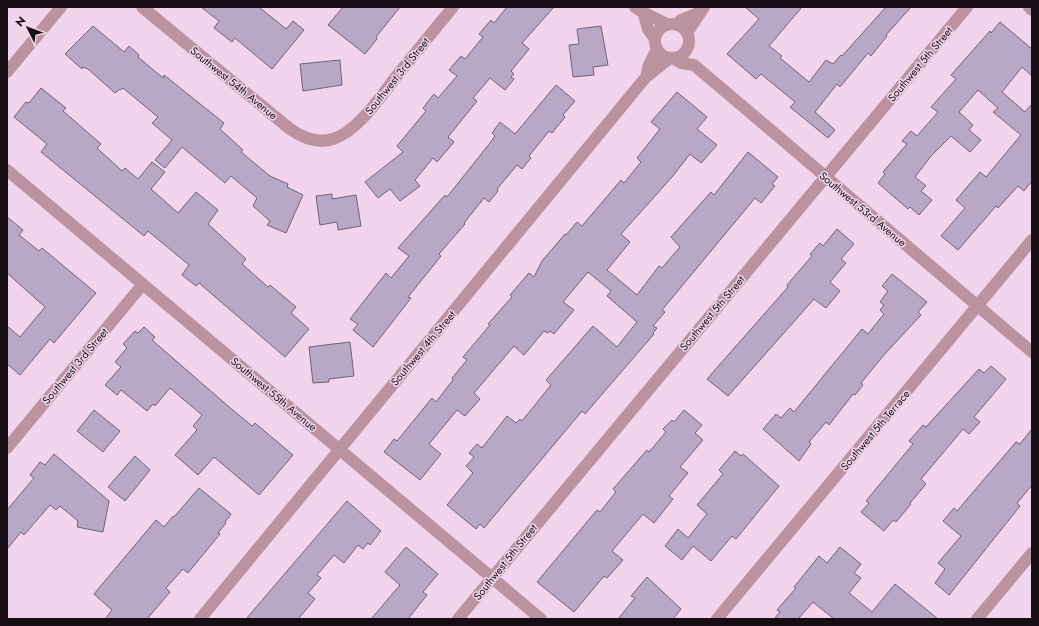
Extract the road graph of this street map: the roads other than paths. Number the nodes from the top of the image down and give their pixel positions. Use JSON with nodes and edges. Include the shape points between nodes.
{"nodes":[{"id":1,"x":61,"y":7,"type":"edge"},
{"id":2,"x":142,"y":7,"type":"edge"},
{"id":3,"x":453,"y":7,"type":"edge"},
{"id":4,"x":967,"y":7,"type":"edge"},
{"id":5,"x":1029,"y":7,"type":"edge"},
{"id":6,"x":701,"y":10,"type":"edge"},
{"id":7,"x":1032,"y":10,"type":"edge"},
{"id":8,"x":639,"y":11,"type":"edge"},
{"id":9,"x":672,"y":25,"type":"junction"},
{"id":10,"x":687,"y":33,"type":"junction"},
{"id":11,"x":656,"y":44,"type":"junction"},
{"id":12,"x":686,"y":50,"type":"junction"},
{"id":13,"x":671,"y":58,"type":"junction"},
{"id":14,"x":694,"y":65,"type":"junction"},
{"id":15,"x":7,"y":72,"type":"edge"},
{"id":16,"x":646,"y":77,"type":"junction"},
{"id":17,"x":334,"y":139,"type":"joint"},
{"id":18,"x":7,"y":170,"type":"edge"},
{"id":19,"x":825,"y":177,"type":"junction"},
{"id":20,"x":1032,"y":240,"type":"edge"},
{"id":21,"x":143,"y":284,"type":"junction"},
{"id":22,"x":977,"y":306,"type":"junction"},
{"id":23,"x":1032,"y":352,"type":"edge"},
{"id":24,"x":7,"y":448,"type":"edge"},
{"id":25,"x":339,"y":449,"type":"junction"},
{"id":26,"x":1032,"y":553,"type":"edge"},
{"id":27,"x":492,"y":578,"type":"junction"},
{"id":28,"x":200,"y":619,"type":"edge"},
{"id":29,"x":458,"y":619,"type":"edge"},
{"id":30,"x":541,"y":619,"type":"edge"},
{"id":31,"x":717,"y":619,"type":"edge"},
{"id":32,"x":977,"y":619,"type":"edge"}],
"edges":[{"from":1,"to":15,"type":"street"},
{"from":2,"to":17,"type":"street","name":"Southwest 54th Avenue","via":[[299,134],[322,141]]},
{"from":3,"to":17,"type":"street","name":"Southwest 3rd Street","via":[[363,118]]},
{"from":4,"to":19,"type":"street","name":"Southwest 5th Street"},
{"from":5,"to":7,"type":"street"},
{"from":6,"to":9,"type":"street","name":"Southwest 4th Street"},
{"from":6,"to":10,"type":"street","name":"Southwest 4th Street"},
{"from":8,"to":9,"type":"street"},
{"from":8,"to":11,"type":"street"},
{"from":9,"to":10,"type":"street"},
{"from":9,"to":11,"type":"street","name":"Southwest 4th Street","via":[[658,31]]},
{"from":10,"to":12,"type":"street","name":"Southwest 4th Street"},
{"from":11,"to":13,"type":"street","via":[[662,56]]},
{"from":11,"to":16,"type":"street","name":"Southwest 4th Street"},
{"from":12,"to":13,"type":"street","name":"Southwest 4th Street","via":[[683,54]]},
{"from":12,"to":14,"type":"street","name":"Southwest 53rd Avenue"},
{"from":13,"to":14,"type":"street","name":"Southwest 53rd Avenue"},
{"from":13,"to":16,"type":"street","name":"Southwest 4th Street"},
{"from":14,"to":19,"type":"street","name":"Southwest 53rd Avenue"},
{"from":16,"to":25,"type":"street","name":"Southwest 4th Street"},
{"from":18,"to":21,"type":"street","name":"Southwest 55th Avenue"},
{"from":19,"to":22,"type":"street","name":"Southwest 53rd Avenue"},
{"from":19,"to":27,"type":"street","name":"Southwest 5th Street"},
{"from":20,"to":22,"type":"street","name":"Southwest 5th Terrace"},
{"from":21,"to":24,"type":"street","name":"Southwest 3rd Street"},
{"from":21,"to":25,"type":"street","name":"Southwest 55th Avenue"},
{"from":22,"to":23,"type":"street","name":"Southwest 53rd Avenue"},
{"from":22,"to":31,"type":"street","name":"Southwest 5th Terrace"},
{"from":25,"to":27,"type":"street","name":"Southwest 55th Avenue"},
{"from":25,"to":28,"type":"street","name":"Southwest 4th Street"},
{"from":26,"to":32,"type":"street"},
{"from":27,"to":29,"type":"street","name":"Southwest 5th Street"},
{"from":27,"to":30,"type":"street","name":"Southwest 55th Avenue"}]}
